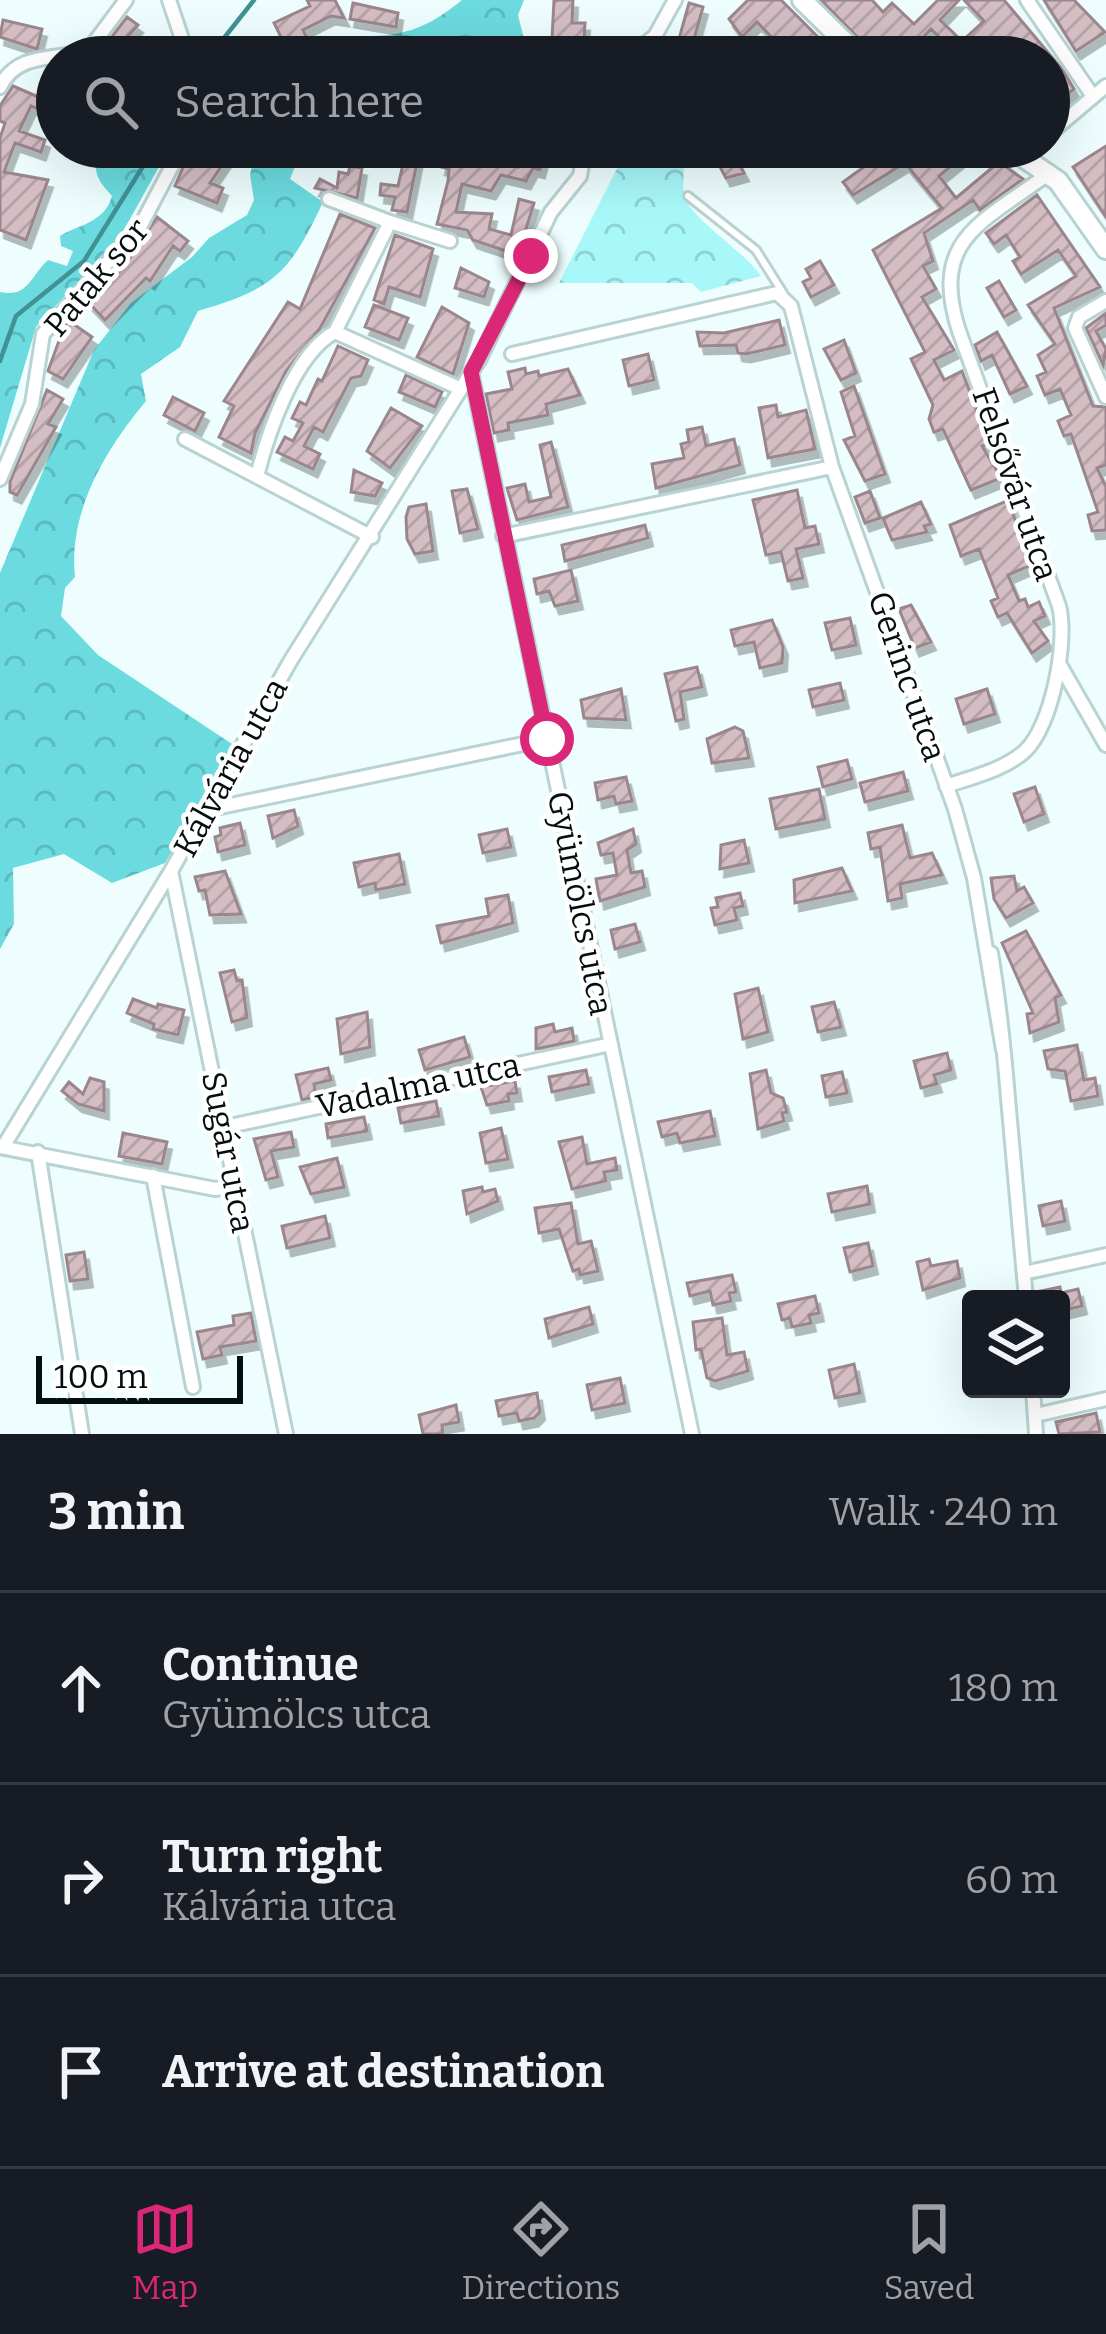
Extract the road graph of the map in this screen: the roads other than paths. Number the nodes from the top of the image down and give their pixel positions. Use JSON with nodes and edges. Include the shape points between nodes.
{"nodes":[{"id":1,"x":126,"y":0,"type":"edge"},
{"id":2,"x":169,"y":0,"type":"edge"},
{"id":3,"x":674,"y":0,"type":"edge"},
{"id":4,"x":802,"y":0,"type":"edge"},
{"id":5,"x":1028,"y":0,"type":"edge"},
{"id":6,"x":99,"y":36,"type":"edge"},
{"id":7,"x":181,"y":36,"type":"edge"},
{"id":8,"x":655,"y":36,"type":"edge"},
{"id":9,"x":839,"y":36,"type":"edge"},
{"id":10,"x":1052,"y":36,"type":"edge"},
{"id":11,"x":36,"y":60,"type":"edge"},
{"id":12,"x":1070,"y":62,"type":"edge"},
{"id":13,"x":1106,"y":86,"type":"edge"},
{"id":14,"x":0,"y":87,"type":"edge"},
{"id":15,"x":1092,"y":95,"type":"junction"},
{"id":16,"x":1070,"y":115,"type":"edge"},
{"id":17,"x":170,"y":168,"type":"edge"},
{"id":18,"x":581,"y":168,"type":"edge"},
{"id":19,"x":1043,"y":168,"type":"edge"},
{"id":20,"x":1049,"y":173,"type":"junction"},
{"id":21,"x":688,"y":196,"type":"dead end"},
{"id":22,"x":328,"y":200,"type":"dead end"},
{"id":23,"x":390,"y":222,"type":"junction"},
{"id":24,"x":450,"y":241,"type":"dead end"},
{"id":25,"x":1106,"y":249,"type":"edge"},
{"id":26,"x":788,"y":301,"type":"junction"},
{"id":27,"x":1106,"y":301,"type":"edge"},
{"id":28,"x":335,"y":332,"type":"junction"},
{"id":29,"x":512,"y":354,"type":"dead end"},
{"id":30,"x":471,"y":372,"type":"junction"},
{"id":31,"x":459,"y":388,"type":"junction"},
{"id":32,"x":1106,"y":397,"type":"edge"},
{"id":33,"x":185,"y":439,"type":"dead end"},
{"id":34,"x":832,"y":467,"type":"junction"},
{"id":35,"x":256,"y":476,"type":"junction"},
{"id":36,"x":0,"y":479,"type":"edge"},
{"id":37,"x":503,"y":536,"type":"junction"},
{"id":38,"x":372,"y":537,"type":"junction"},
{"id":39,"x":1059,"y":664,"type":"junction"},
{"id":40,"x":547,"y":739,"type":"junction"},
{"id":41,"x":1106,"y":745,"type":"edge"},
{"id":42,"x":946,"y":786,"type":"junction"},
{"id":43,"x":206,"y":810,"type":"junction"},
{"id":44,"x":171,"y":871,"type":"junction"},
{"id":45,"x":610,"y":1044,"type":"junction"},
{"id":46,"x":1003,"y":1050,"type":"junction"},
{"id":47,"x":225,"y":1127,"type":"junction"},
{"id":48,"x":1,"y":1147,"type":"edge"},
{"id":49,"x":38,"y":1152,"type":"junction"},
{"id":50,"x":153,"y":1176,"type":"junction"},
{"id":51,"x":235,"y":1186,"type":"junction"},
{"id":52,"x":1106,"y":1256,"type":"edge"},
{"id":53,"x":1024,"y":1273,"type":"junction"},
{"id":54,"x":1025,"y":1290,"type":"edge"},
{"id":55,"x":193,"y":1387,"type":"dead end"},
{"id":56,"x":1035,"y":1398,"type":"edge"},
{"id":57,"x":1106,"y":1399,"type":"edge"},
{"id":58,"x":1036,"y":1415,"type":"junction"},
{"id":59,"x":82,"y":1434,"type":"edge"},
{"id":60,"x":286,"y":1434,"type":"edge"},
{"id":61,"x":692,"y":1434,"type":"edge"},
{"id":62,"x":1036,"y":1434,"type":"edge"}],
"edges":[{"from":1,"to":6,"type":"street"},
{"from":2,"to":7,"type":"street"},
{"from":3,"to":8,"type":"street"},
{"from":4,"to":9,"type":"main road"},
{"from":5,"to":10,"type":"street"},
{"from":11,"to":14,"type":"street","via":[[9,69]]},
{"from":12,"to":15,"type":"street"},
{"from":13,"to":15,"type":"street"},
{"from":15,"to":16,"type":"street"},
{"from":17,"to":36,"type":"street","name":"Patak sor","via":[[131,239],[43,334],[32,404]]},
{"from":18,"to":30,"type":"street"},
{"from":19,"to":20,"type":"main road"},
{"from":20,"to":25,"type":"main road"},
{"from":20,"to":39,"type":"street","name":"Felsővár utca","via":[[958,243],[948,275],[959,331],[1063,619]]},
{"from":21,"to":26,"type":"lane","via":[[757,250]]},
{"from":22,"to":23,"type":"street"},
{"from":23,"to":24,"type":"street"},
{"from":23,"to":28,"type":"street"},
{"from":26,"to":29,"type":"street","via":[[777,293]]},
{"from":26,"to":34,"type":"street","name":"Gerinc utca"},
{"from":27,"to":32,"type":"street","via":[[1075,328]]},
{"from":28,"to":31,"type":"street"},
{"from":28,"to":35,"type":"street","via":[[283,400]]},
{"from":30,"to":31,"type":"street","name":"Kálvária utca"},
{"from":30,"to":37,"type":"street","name":"Gyümölcs utca"},
{"from":31,"to":38,"type":"street","name":"Kálvária utca"},
{"from":33,"to":35,"type":"street"},
{"from":34,"to":37,"type":"street"},
{"from":34,"to":42,"type":"street","name":"Gerinc utca"},
{"from":35,"to":38,"type":"street"},
{"from":37,"to":40,"type":"street","name":"Gyümölcs utca"},
{"from":38,"to":43,"type":"street","name":"Kálvária utca"},
{"from":39,"to":41,"type":"street"},
{"from":39,"to":42,"type":"street","name":"Felsővár utca","via":[[1023,753]]},
{"from":40,"to":43,"type":"street"},
{"from":40,"to":45,"type":"street","name":"Gyümölcs utca"},
{"from":42,"to":46,"type":"street","name":"Gerinc utca","via":[[974,878]]},
{"from":43,"to":44,"type":"street","name":"Kálvária utca"},
{"from":44,"to":47,"type":"street","name":"Sugár utca"},
{"from":44,"to":48,"type":"street","name":"Kálvária utca"},
{"from":45,"to":47,"type":"street","name":"Vadalma utca"},
{"from":45,"to":61,"type":"street","name":"Gyümölcs utca"},
{"from":46,"to":46,"type":"street","name":"Gerinc utca","via":[[998,998],[991,953],[996,992]]},
{"from":46,"to":53,"type":"street","name":"Gerinc utca"},
{"from":47,"to":51,"type":"street","name":"Sugár utca"},
{"from":48,"to":49,"type":"street"},
{"from":49,"to":50,"type":"street"},
{"from":49,"to":59,"type":"street"},
{"from":50,"to":51,"type":"street"},
{"from":50,"to":55,"type":"street"},
{"from":51,"to":60,"type":"street","name":"Sugár utca"},
{"from":52,"to":53,"type":"street"},
{"from":53,"to":54,"type":"street","name":"Gerinc utca"},
{"from":56,"to":58,"type":"street"},
{"from":57,"to":58,"type":"street"},
{"from":58,"to":62,"type":"street"}]}
